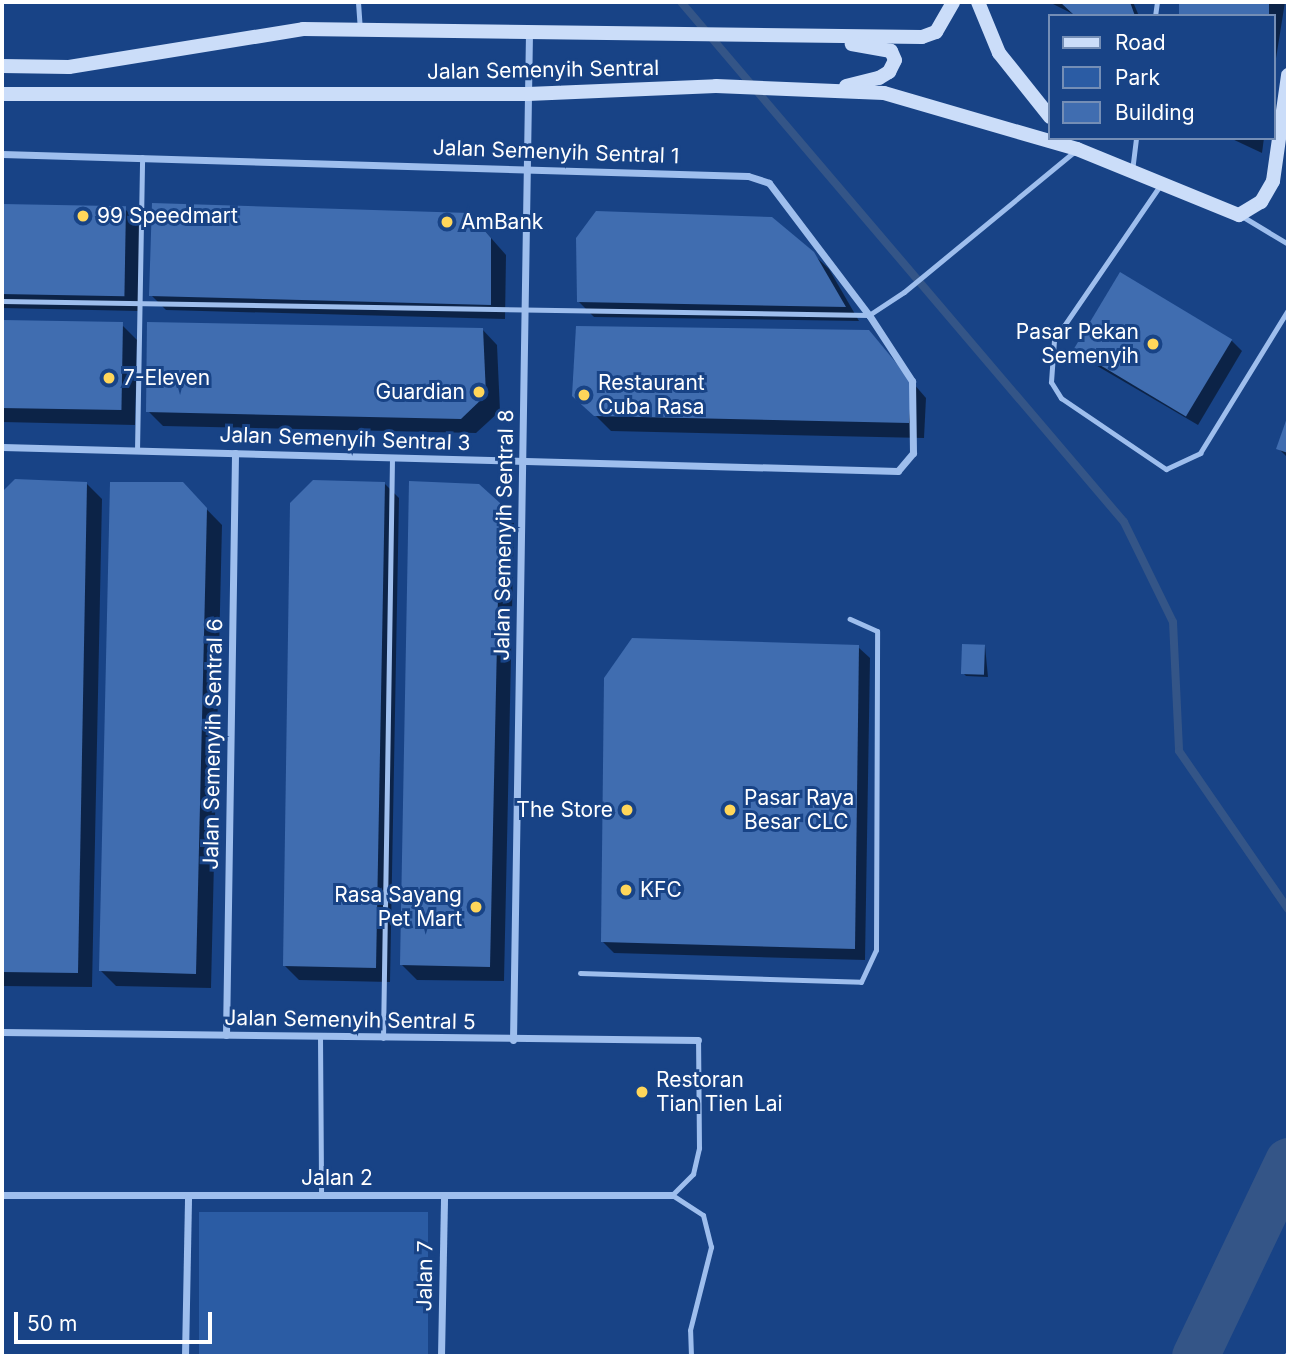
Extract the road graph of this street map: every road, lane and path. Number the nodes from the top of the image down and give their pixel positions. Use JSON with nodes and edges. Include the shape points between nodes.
{"nodes":[{"id":1,"x":358,"y":2,"type":"edge"},
{"id":2,"x":953,"y":2,"type":"edge"},
{"id":3,"x":978,"y":2,"type":"edge"},
{"id":4,"x":360,"y":29,"type":"junction"},
{"id":5,"x":529,"y":31,"type":"junction"},
{"id":6,"x":784,"y":35,"type":"junction"},
{"id":7,"x":2,"y":66,"type":"edge"},
{"id":8,"x":1288,"y":79,"type":"edge"},
{"id":9,"x":833,"y":89,"type":"junction"},
{"id":10,"x":2,"y":94,"type":"edge"},
{"id":11,"x":528,"y":94,"type":"junction"},
{"id":12,"x":1048,"y":114,"type":"edge"},
{"id":13,"x":1048,"y":137,"type":"edge"},
{"id":14,"x":1136,"y":140,"type":"edge"},
{"id":15,"x":1073,"y":144,"type":"edge"},
{"id":16,"x":2,"y":154,"type":"edge"},
{"id":17,"x":142,"y":157,"type":"junction"},
{"id":18,"x":527,"y":167,"type":"junction"},
{"id":19,"x":1132,"y":171,"type":"junction"},
{"id":20,"x":1161,"y":183,"type":"junction"},
{"id":21,"x":1239,"y":215,"type":"junction"},
{"id":22,"x":1288,"y":244,"type":"edge"},
{"id":23,"x":2,"y":302,"type":"edge"},
{"id":24,"x":139,"y":304,"type":"junction"},
{"id":25,"x":525,"y":310,"type":"junction"},
{"id":26,"x":1288,"y":310,"type":"edge"},
{"id":27,"x":869,"y":316,"type":"junction"},
{"id":28,"x":2,"y":447,"type":"edge"},
{"id":29,"x":137,"y":451,"type":"junction"},
{"id":30,"x":235,"y":453,"type":"junction"},
{"id":31,"x":392,"y":457,"type":"junction"},
{"id":32,"x":522,"y":461,"type":"junction"},
{"id":33,"x":898,"y":471,"type":"joint"},
{"id":34,"x":850,"y":619,"type":"dead end"},
{"id":35,"x":580,"y":973,"type":"dead end"},
{"id":36,"x":2,"y":1032,"type":"edge"},
{"id":37,"x":226,"y":1035,"type":"junction"},
{"id":38,"x":320,"y":1037,"type":"junction"},
{"id":39,"x":383,"y":1038,"type":"junction"},
{"id":40,"x":513,"y":1040,"type":"junction"},
{"id":41,"x":698,"y":1040,"type":"joint"},
{"id":42,"x":2,"y":1195,"type":"edge"},
{"id":43,"x":188,"y":1195,"type":"junction"},
{"id":44,"x":321,"y":1195,"type":"junction"},
{"id":45,"x":673,"y":1195,"type":"junction"},
{"id":46,"x":444,"y":1196,"type":"junction"},
{"id":47,"x":185,"y":1356,"type":"edge"},
{"id":48,"x":441,"y":1356,"type":"edge"},
{"id":49,"x":691,"y":1356,"type":"edge"}],
"edges":[{"from":1,"to":4,"type":"lane"},
{"from":2,"to":6,"type":"street","name":"Jalan Semenyih Sentral","via":[[936,32],[922,37]]},
{"from":3,"to":12,"type":"street","via":[[999,52]]},
{"from":4,"to":5,"type":"street","name":"Jalan Semenyih Sentral"},
{"from":4,"to":7,"type":"street","name":"Jalan Semenyih Sentral","via":[[255,35],[69,66]]},
{"from":5,"to":6,"type":"street","name":"Jalan Semenyih Sentral"},
{"from":5,"to":11,"type":"street","name":"Jalan Semenyih Sentral 8"},
{"from":6,"to":9,"type":"street","via":[[891,51],[895,60],[889,72]]},
{"from":8,"to":21,"type":"street","via":[[1273,181],[1261,202]]},
{"from":9,"to":11,"type":"street","name":"Jalan Semenyih Sentral","via":[[716,86]]},
{"from":9,"to":13,"type":"street","name":"Jalan Semenyih Sentral","via":[[895,96]]},
{"from":10,"to":11,"type":"street","name":"Jalan Semenyih Sentral"},
{"from":11,"to":18,"type":"street","name":"Jalan Semenyih Sentral 8"},
{"from":14,"to":19,"type":"lane"},
{"from":15,"to":19,"type":"street","name":"Jalan Semenyih Sentral"},
{"from":15,"to":27,"type":"lane","via":[[939,263]]},
{"from":16,"to":17,"type":"street","name":"Jalan Semenyih Sentral 1"},
{"from":17,"to":18,"type":"street","name":"Jalan Semenyih Sentral 1"},
{"from":17,"to":24,"type":"lane"},
{"from":18,"to":25,"type":"street","name":"Jalan Semenyih Sentral 8"},
{"from":18,"to":27,"type":"street","name":"Jalan Semenyih Sentral 1","via":[[748,176],[768,183]]},
{"from":19,"to":20,"type":"street","name":"Jalan Semenyih Sentral"},
{"from":20,"to":21,"type":"street","name":"Jalan Semenyih Sentral"},
{"from":20,"to":26,"type":"lane","via":[[1054,340],[1051,382],[1062,398],[1166,469],[1200,453]]},
{"from":21,"to":22,"type":"lane"},
{"from":23,"to":24,"type":"lane"},
{"from":24,"to":25,"type":"lane"},
{"from":24,"to":29,"type":"lane"},
{"from":25,"to":27,"type":"lane"},
{"from":25,"to":32,"type":"street","name":"Jalan Semenyih Sentral 8"},
{"from":27,"to":33,"type":"street","name":"Jalan Semenyih Sentral 1","via":[[912,381],[914,453]]},
{"from":28,"to":29,"type":"street","name":"Jalan Semenyih Sentral 3"},
{"from":29,"to":30,"type":"street","name":"Jalan Semenyih Sentral 3"},
{"from":30,"to":31,"type":"street","name":"Jalan Semenyih Sentral 3"},
{"from":30,"to":37,"type":"street","name":"Jalan Semenyih Sentral 6"},
{"from":31,"to":32,"type":"street","name":"Jalan Semenyih Sentral 3"},
{"from":31,"to":39,"type":"lane"},
{"from":32,"to":33,"type":"street","name":"Jalan Semenyih Sentral 3"},
{"from":32,"to":40,"type":"street","name":"Jalan Semenyih Sentral 8"},
{"from":34,"to":35,"type":"lane","via":[[877,631],[876,950],[862,982]]},
{"from":36,"to":37,"type":"street","name":"Jalan Semenyih Sentral 5"},
{"from":37,"to":38,"type":"street","name":"Jalan Semenyih Sentral 5"},
{"from":38,"to":39,"type":"street","name":"Jalan Semenyih Sentral 5"},
{"from":38,"to":44,"type":"lane"},
{"from":39,"to":40,"type":"street","name":"Jalan Semenyih Sentral 5"},
{"from":40,"to":41,"type":"street","name":"Jalan Semenyih Sentral 5"},
{"from":41,"to":45,"type":"lane","via":[[699,1148],[693,1174]]},
{"from":42,"to":43,"type":"street","name":"Jalan 2"},
{"from":43,"to":44,"type":"street","name":"Jalan 2"},
{"from":43,"to":47,"type":"street"},
{"from":44,"to":46,"type":"street","name":"Jalan 2"},
{"from":45,"to":46,"type":"street","name":"Jalan 2"},
{"from":45,"to":49,"type":"lane","via":[[703,1215],[711,1247],[690,1330]]},
{"from":46,"to":48,"type":"street","name":"Jalan 7"}]}
